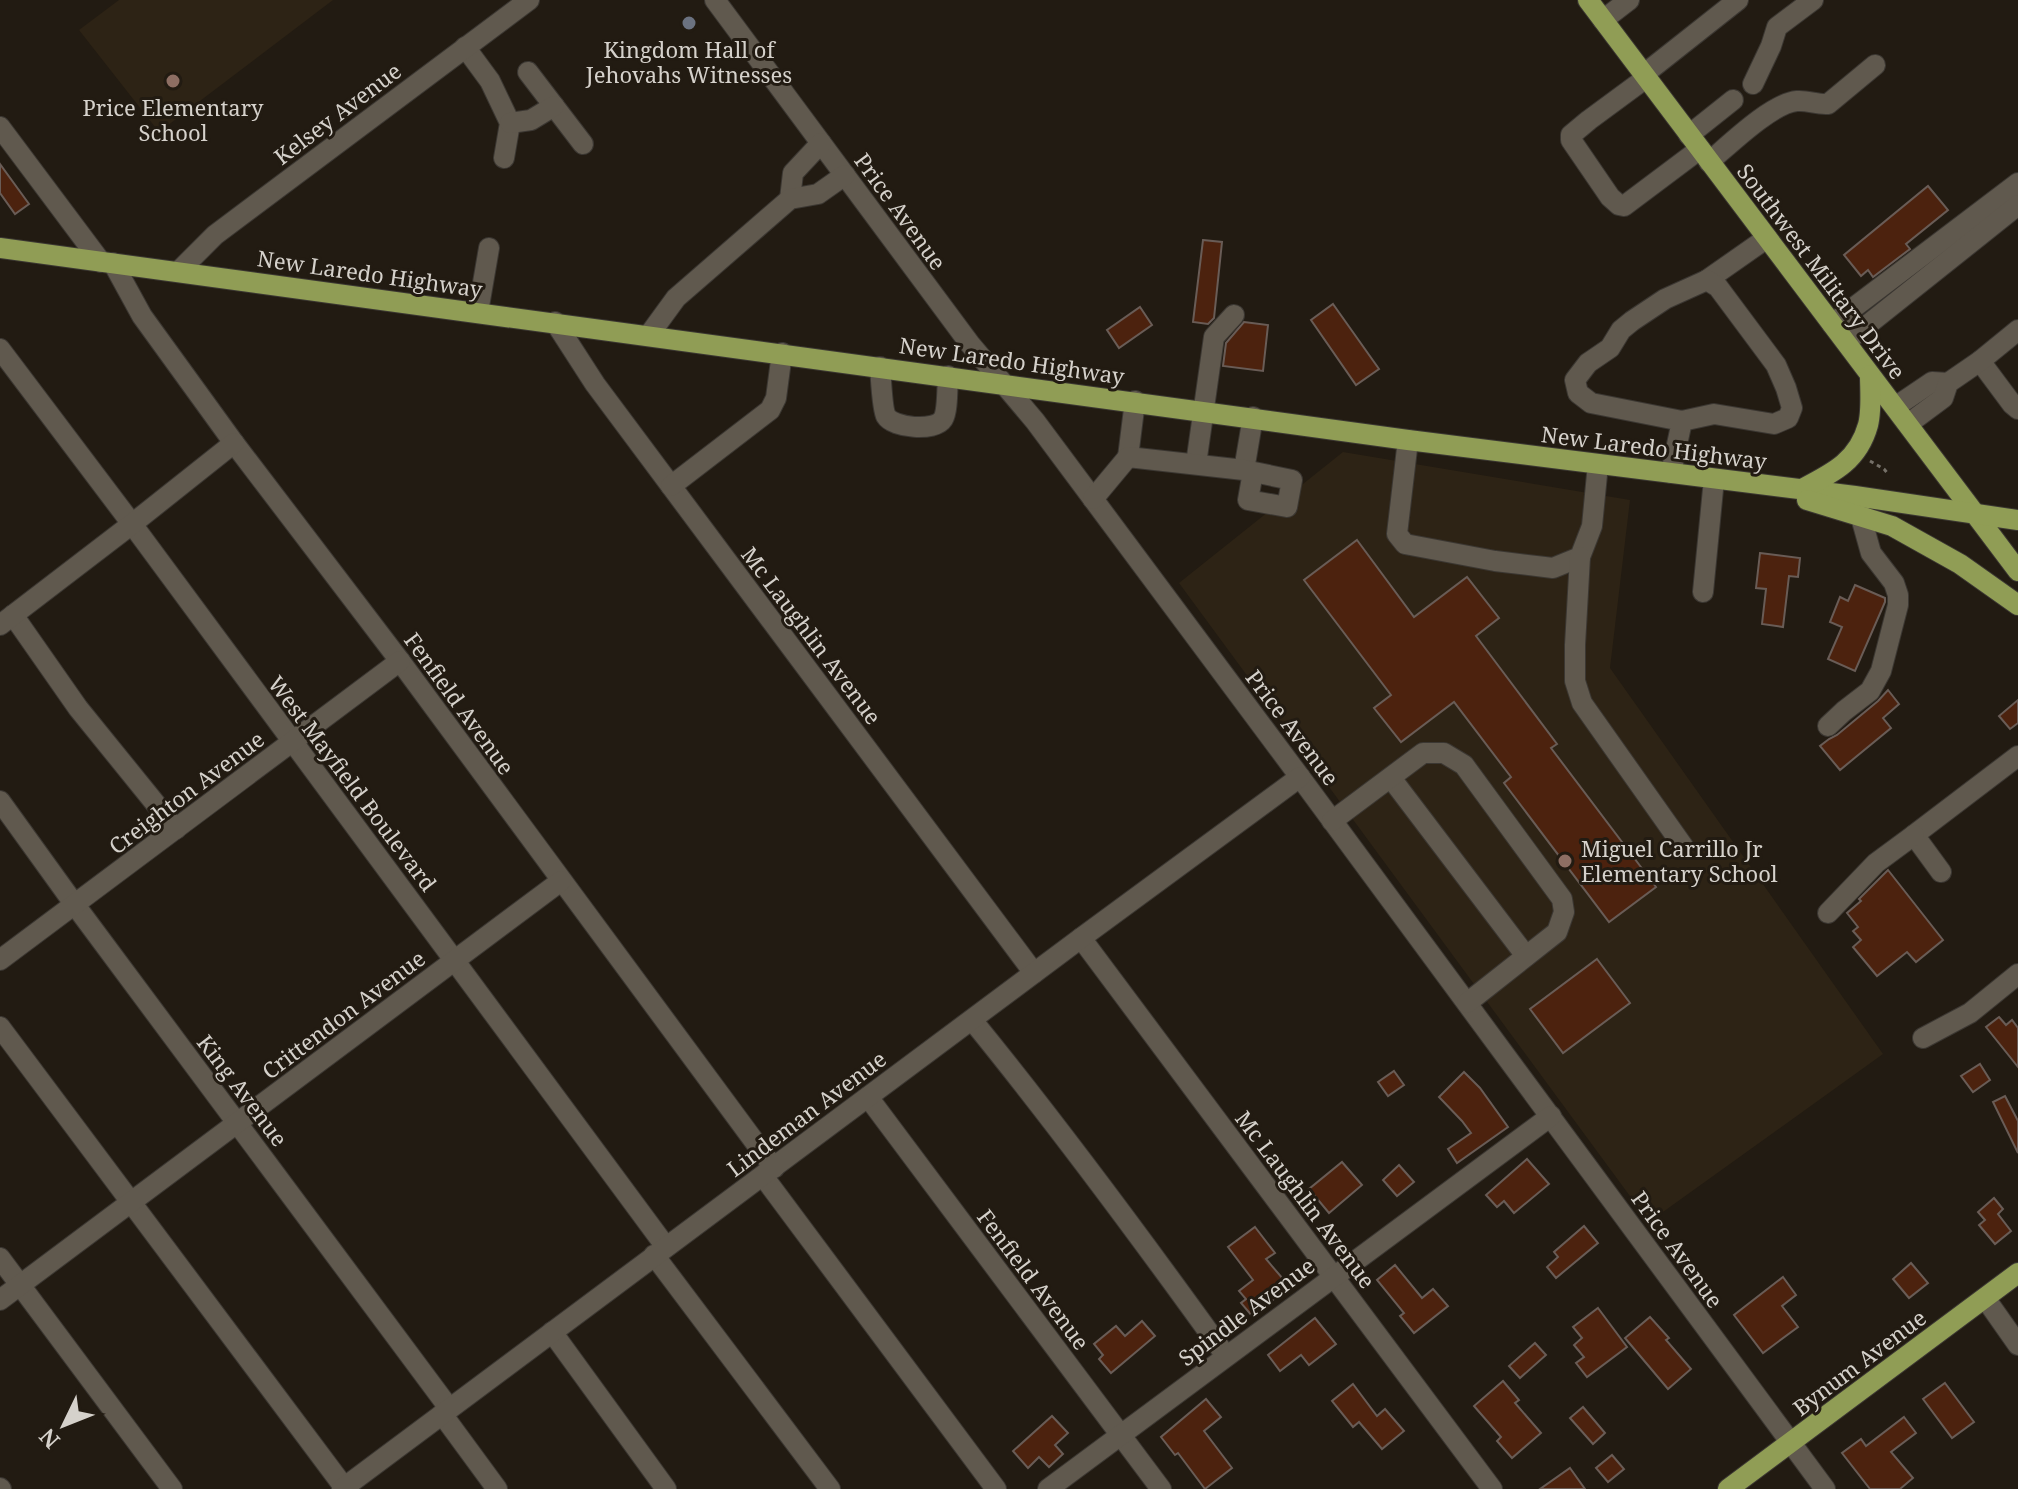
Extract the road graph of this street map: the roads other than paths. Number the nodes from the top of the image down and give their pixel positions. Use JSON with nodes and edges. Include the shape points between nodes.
{"nodes":[{"id":1,"x":529,"y":0,"type":"edge"},
{"id":2,"x":715,"y":0,"type":"edge"},
{"id":3,"x":1588,"y":0,"type":"edge"},
{"id":4,"x":1629,"y":0,"type":"edge"},
{"id":5,"x":1738,"y":0,"type":"edge"},
{"id":6,"x":1813,"y":0,"type":"edge"},
{"id":7,"x":1603,"y":20,"type":"junction"},
{"id":8,"x":465,"y":47,"type":"junction"},
{"id":9,"x":1875,"y":65,"type":"dead end"},
{"id":10,"x":528,"y":72,"type":"dead end"},
{"id":11,"x":1645,"y":76,"type":"junction"},
{"id":12,"x":1753,"y":84,"type":"dead end"},
{"id":13,"x":1733,"y":100,"type":"dead end"},
{"id":14,"x":554,"y":106,"type":"junction"},
{"id":15,"x":510,"y":123,"type":"junction"},
{"id":16,"x":0,"y":127,"type":"edge"},
{"id":17,"x":821,"y":143,"type":"junction"},
{"id":18,"x":583,"y":144,"type":"dead end"},
{"id":19,"x":1699,"y":148,"type":"junction"},
{"id":20,"x":504,"y":158,"type":"dead end"},
{"id":21,"x":845,"y":175,"type":"junction"},
{"id":22,"x":2018,"y":183,"type":"edge"},
{"id":23,"x":790,"y":199,"type":"junction"},
{"id":24,"x":2018,"y":205,"type":"edge"},
{"id":25,"x":1767,"y":238,"type":"junction"},
{"id":26,"x":0,"y":248,"type":"edge"},
{"id":27,"x":489,"y":248,"type":"dead end"},
{"id":28,"x":107,"y":263,"type":"junction"},
{"id":29,"x":179,"y":271,"type":"junction"},
{"id":30,"x":1707,"y":280,"type":"junction"},
{"id":31,"x":478,"y":312,"type":"junction"},
{"id":32,"x":1234,"y":315,"type":"dead end"},
{"id":33,"x":555,"y":322,"type":"junction"},
{"id":34,"x":1832,"y":324,"type":"junction"},
{"id":35,"x":2018,"y":330,"type":"edge"},
{"id":36,"x":649,"y":335,"type":"junction"},
{"id":37,"x":1846,"y":342,"type":"junction"},
{"id":38,"x":0,"y":349,"type":"edge"},
{"id":39,"x":782,"y":353,"type":"junction"},
{"id":40,"x":1980,"y":361,"type":"junction"},
{"id":41,"x":880,"y":367,"type":"junction"},
{"id":42,"x":1870,"y":375,"type":"junction"},
{"id":43,"x":948,"y":376,"type":"junction"},
{"id":44,"x":1948,"y":383,"type":"junction"},
{"id":45,"x":1003,"y":384,"type":"junction"},
{"id":46,"x":1135,"y":401,"type":"junction"},
{"id":47,"x":1895,"y":407,"type":"junction"},
{"id":48,"x":2018,"y":409,"type":"edge"},
{"id":49,"x":1205,"y":411,"type":"junction"},
{"id":50,"x":1253,"y":417,"type":"junction"},
{"id":51,"x":1682,"y":421,"type":"junction"},
{"id":52,"x":1908,"y":424,"type":"junction"},
{"id":53,"x":1408,"y":440,"type":"junction"},
{"id":54,"x":234,"y":443,"type":"junction"},
{"id":55,"x":1128,"y":457,"type":"junction"},
{"id":56,"x":1196,"y":464,"type":"junction"},
{"id":57,"x":1598,"y":464,"type":"junction"},
{"id":58,"x":1671,"y":473,"type":"junction"},
{"id":59,"x":1714,"y":479,"type":"junction"},
{"id":60,"x":1749,"y":483,"type":"junction"},
{"id":61,"x":671,"y":486,"type":"junction"},
{"id":62,"x":1802,"y":489,"type":"junction"},
{"id":63,"x":1855,"y":496,"type":"junction"},
{"id":64,"x":1093,"y":499,"type":"junction"},
{"id":65,"x":1975,"y":514,"type":"junction"},
{"id":66,"x":1861,"y":516,"type":"junction"},
{"id":67,"x":2018,"y":520,"type":"edge"},
{"id":68,"x":132,"y":524,"type":"junction"},
{"id":69,"x":1580,"y":557,"type":"junction"},
{"id":70,"x":2018,"y":571,"type":"edge"},
{"id":71,"x":1703,"y":592,"type":"dead end"},
{"id":72,"x":2018,"y":605,"type":"edge"},
{"id":73,"x":6,"y":620,"type":"edge"},
{"id":74,"x":400,"y":661,"type":"junction"},
{"id":75,"x":1828,"y":726,"type":"dead end"},
{"id":76,"x":293,"y":742,"type":"junction"},
{"id":77,"x":2018,"y":756,"type":"edge"},
{"id":78,"x":1300,"y":777,"type":"junction"},
{"id":79,"x":1391,"y":778,"type":"junction"},
{"id":80,"x":0,"y":801,"type":"edge"},
{"id":81,"x":1332,"y":821,"type":"junction"},
{"id":82,"x":176,"y":829,"type":"junction"},
{"id":83,"x":1914,"y":835,"type":"junction"},
{"id":84,"x":1683,"y":846,"type":"dead end"},
{"id":85,"x":1941,"y":872,"type":"dead end"},
{"id":86,"x":561,"y":881,"type":"junction"},
{"id":87,"x":75,"y":905,"type":"junction"},
{"id":88,"x":1828,"y":913,"type":"dead end"},
{"id":89,"x":1081,"y":938,"type":"junction"},
{"id":90,"x":1526,"y":956,"type":"junction"},
{"id":91,"x":0,"y":960,"type":"edge"},
{"id":92,"x":454,"y":960,"type":"junction"},
{"id":93,"x":1034,"y":973,"type":"junction"},
{"id":94,"x":2018,"y":974,"type":"edge"},
{"id":95,"x":1467,"y":1003,"type":"junction"},
{"id":96,"x":972,"y":1020,"type":"junction"},
{"id":97,"x":0,"y":1027,"type":"edge"},
{"id":98,"x":1923,"y":1038,"type":"dead end"},
{"id":99,"x":868,"y":1097,"type":"junction"},
{"id":100,"x":1551,"y":1116,"type":"junction"},
{"id":101,"x":238,"y":1123,"type":"junction"},
{"id":102,"x":768,"y":1172,"type":"junction"},
{"id":103,"x":132,"y":1202,"type":"junction"},
{"id":104,"x":660,"y":1251,"type":"junction"},
{"id":105,"x":0,"y":1258,"type":"edge"},
{"id":106,"x":2018,"y":1273,"type":"edge"},
{"id":107,"x":1334,"y":1276,"type":"junction"},
{"id":108,"x":20,"y":1285,"type":"junction"},
{"id":109,"x":1985,"y":1298,"type":"junction"},
{"id":110,"x":0,"y":1300,"type":"edge"},
{"id":111,"x":552,"y":1332,"type":"junction"},
{"id":112,"x":2018,"y":1345,"type":"edge"},
{"id":113,"x":1226,"y":1356,"type":"junction"},
{"id":114,"x":445,"y":1411,"type":"junction"},
{"id":115,"x":1120,"y":1435,"type":"junction"},
{"id":116,"x":1791,"y":1442,"type":"junction"},
{"id":117,"x":343,"y":1488,"type":"edge"},
{"id":118,"x":172,"y":1489,"type":"edge"},
{"id":119,"x":497,"y":1489,"type":"edge"},
{"id":120,"x":666,"y":1489,"type":"edge"},
{"id":121,"x":830,"y":1489,"type":"edge"},
{"id":122,"x":996,"y":1489,"type":"edge"},
{"id":123,"x":1048,"y":1489,"type":"edge"},
{"id":124,"x":1161,"y":1489,"type":"edge"},
{"id":125,"x":1492,"y":1489,"type":"edge"},
{"id":126,"x":1728,"y":1489,"type":"edge"},
{"id":127,"x":1825,"y":1489,"type":"edge"}],
"edges":[{"from":1,"to":8,"type":"street","name":"Kelsey Avenue"},
{"from":2,"to":17,"type":"street","name":"Price Avenue"},
{"from":3,"to":7,"type":"main road","name":"Southwest Military Drive"},
{"from":4,"to":7,"type":"street"},
{"from":5,"to":11,"type":"street"},
{"from":6,"to":12,"type":"street","via":[[1777,27]]},
{"from":7,"to":11,"type":"main road","name":"Southwest Military Drive"},
{"from":8,"to":15,"type":"street","via":[[490,81]]},
{"from":8,"to":29,"type":"street","name":"Kelsey Avenue","via":[[215,235]]},
{"from":9,"to":19,"type":"street","via":[[1828,104],[1793,101],[1747,129]]},
{"from":10,"to":14,"type":"street"},
{"from":11,"to":19,"type":"main road","name":"Southwest Military Drive"},
{"from":11,"to":19,"type":"street","via":[[1571,135],[1610,197],[1624,206]]},
{"from":13,"to":19,"type":"street"},
{"from":14,"to":15,"type":"street","via":[[531,120]]},
{"from":14,"to":18,"type":"street"},
{"from":15,"to":20,"type":"street"},
{"from":16,"to":28,"type":"street","name":"Fenfield Avenue"},
{"from":17,"to":21,"type":"street","name":"Price Avenue"},
{"from":17,"to":23,"type":"street","via":[[793,173]]},
{"from":19,"to":25,"type":"main road","name":"Southwest Military Drive"},
{"from":21,"to":23,"type":"street","via":[[818,194]]},
{"from":21,"to":45,"type":"street","name":"Price Avenue"},
{"from":22,"to":34,"type":"street"},
{"from":23,"to":36,"type":"street","via":[[676,298]]},
{"from":24,"to":37,"type":"street"},
{"from":25,"to":30,"type":"street"},
{"from":25,"to":34,"type":"main road","name":"Southwest Military Drive"},
{"from":26,"to":28,"type":"main road","name":"New Laredo Highway"},
{"from":27,"to":31,"type":"street"},
{"from":28,"to":29,"type":"main road","name":"New Laredo Highway"},
{"from":28,"to":54,"type":"street","name":"Fenfield Avenue"},
{"from":29,"to":31,"type":"main road","name":"New Laredo Highway"},
{"from":30,"to":51,"type":"street","via":[[1718,287],[1776,365],[1792,408],[1788,418],[1774,424],[1714,414]]},
{"from":30,"to":51,"type":"street","via":[[1632,321],[1575,380],[1578,393],[1591,403]]},
{"from":31,"to":33,"type":"main road","name":"New Laredo Highway"},
{"from":32,"to":49,"type":"street","via":[[1214,337]]},
{"from":33,"to":36,"type":"main road","name":"New Laredo Highway"},
{"from":33,"to":61,"type":"street","name":"Mc Laughlin Avenue"},
{"from":34,"to":37,"type":"main road","name":"Southwest Military Drive"},
{"from":35,"to":40,"type":"street"},
{"from":36,"to":39,"type":"main road","name":"New Laredo Highway"},
{"from":37,"to":42,"type":"main road","name":"Southwest Military Drive"},
{"from":38,"to":68,"type":"street","name":"West Mayfield Boulevard"},
{"from":39,"to":41,"type":"main road","name":"New Laredo Highway"},
{"from":39,"to":61,"type":"street","via":[[770,410]]},
{"from":40,"to":44,"type":"street"},
{"from":40,"to":48,"type":"street"},
{"from":41,"to":43,"type":"main road","name":"New Laredo Highway"},
{"from":41,"to":43,"type":"street","via":[[885,415],[904,426],[932,427],[944,418]]},
{"from":42,"to":47,"type":"main road","name":"Southwest Military Drive"},
{"from":42,"to":62,"type":"main road","via":[[1868,424],[1856,452]]},
{"from":43,"to":45,"type":"main road","name":"New Laredo Highway"},
{"from":44,"to":47,"type":"street","via":[[1932,382]]},
{"from":44,"to":52,"type":"street","via":[[1943,398]]},
{"from":45,"to":46,"type":"main road","name":"New Laredo Highway"},
{"from":45,"to":64,"type":"street","name":"Price Avenue"},
{"from":46,"to":49,"type":"main road","name":"New Laredo Highway"},
{"from":46,"to":55,"type":"street"},
{"from":47,"to":52,"type":"main road","name":"Southwest Military Drive"},
{"from":49,"to":50,"type":"main road","name":"New Laredo Highway"},
{"from":49,"to":56,"type":"street"},
{"from":50,"to":53,"type":"main road","name":"New Laredo Highway"},
{"from":50,"to":56,"type":"street","via":[[1248,471]]},
{"from":51,"to":58,"type":"street"},
{"from":52,"to":65,"type":"main road","name":"Southwest Military Drive"},
{"from":53,"to":57,"type":"main road","name":"New Laredo Highway"},
{"from":53,"to":69,"type":"street","via":[[1397,534],[1405,544],[1553,568]]},
{"from":54,"to":68,"type":"street"},
{"from":54,"to":74,"type":"street","name":"Fenfield Avenue"},
{"from":55,"to":56,"type":"street"},
{"from":55,"to":64,"type":"street"},
{"from":57,"to":58,"type":"main road","name":"New Laredo Highway"},
{"from":57,"to":69,"type":"street","via":[[1592,526]]},
{"from":58,"to":59,"type":"main road","name":"New Laredo Highway"},
{"from":59,"to":60,"type":"main road","name":"New Laredo Highway"},
{"from":59,"to":71,"type":"street"},
{"from":60,"to":62,"type":"main road","name":"New Laredo Highway"},
{"from":60,"to":66,"type":"main road"},
{"from":61,"to":93,"type":"street","name":"Mc Laughlin Avenue"},
{"from":62,"to":63,"type":"main road","name":"New Laredo Highway"},
{"from":63,"to":65,"type":"main road","name":"New Laredo Highway"},
{"from":63,"to":66,"type":"street"},
{"from":64,"to":78,"type":"street","name":"Price Avenue"},
{"from":65,"to":67,"type":"main road","name":"New Laredo Highway"},
{"from":65,"to":70,"type":"main road","name":"Southwest Military Drive"},
{"from":66,"to":72,"type":"main road","via":[[1892,526],[1950,558]]},
{"from":66,"to":75,"type":"street","via":[[1871,553],[1894,583],[1898,605],[1881,671],[1870,691]]},
{"from":68,"to":73,"type":"street"},
{"from":68,"to":76,"type":"street","name":"West Mayfield Boulevard"},
{"from":69,"to":84,"type":"street","via":[[1575,681],[1582,703]]},
{"from":73,"to":82,"type":"street"},
{"from":74,"to":76,"type":"street","name":"Creighton Avenue"},
{"from":74,"to":86,"type":"street","name":"Fenfield Avenue"},
{"from":76,"to":82,"type":"street","name":"Creighton Avenue"},
{"from":76,"to":92,"type":"street","name":"West Mayfield Boulevard"},
{"from":77,"to":83,"type":"street"},
{"from":78,"to":81,"type":"street","name":"Price Avenue"},
{"from":78,"to":89,"type":"street","name":"Lindeman Avenue"},
{"from":79,"to":81,"type":"street"},
{"from":79,"to":90,"type":"street"},
{"from":79,"to":90,"type":"street","via":[[1423,753],[1444,753],[1464,765],[1562,899],[1557,932]]},
{"from":80,"to":87,"type":"street","name":"King Avenue"},
{"from":81,"to":95,"type":"street","name":"Price Avenue"},
{"from":82,"to":87,"type":"street","name":"Creighton Avenue"},
{"from":83,"to":85,"type":"street"},
{"from":83,"to":88,"type":"street","via":[[1876,863]]},
{"from":86,"to":92,"type":"street","name":"Crittendon Avenue"},
{"from":86,"to":102,"type":"street","name":"Fenfield Avenue"},
{"from":87,"to":91,"type":"street","name":"Creighton Avenue"},
{"from":87,"to":101,"type":"street","name":"King Avenue"},
{"from":89,"to":93,"type":"street","name":"Lindeman Avenue"},
{"from":89,"to":107,"type":"street","name":"Mc Laughlin Avenue"},
{"from":90,"to":95,"type":"street"},
{"from":92,"to":101,"type":"street","name":"Crittendon Avenue"},
{"from":92,"to":104,"type":"street","name":"West Mayfield Boulevard"},
{"from":93,"to":96,"type":"street","name":"Lindeman Avenue"},
{"from":94,"to":98,"type":"street","via":[[1970,1013]]},
{"from":95,"to":100,"type":"street","name":"Price Avenue"},
{"from":96,"to":99,"type":"street","name":"Lindeman Avenue"},
{"from":96,"to":113,"type":"street"},
{"from":97,"to":103,"type":"street"},
{"from":99,"to":102,"type":"street","name":"Lindeman Avenue"},
{"from":99,"to":115,"type":"street","name":"Fenfield Avenue"},
{"from":100,"to":107,"type":"street","name":"Spindle Avenue"},
{"from":100,"to":116,"type":"street","name":"Price Avenue"},
{"from":101,"to":103,"type":"street","name":"Crittendon Avenue"},
{"from":101,"to":114,"type":"street","name":"King Avenue"},
{"from":102,"to":104,"type":"street","name":"Lindeman Avenue"},
{"from":102,"to":122,"type":"street","name":"Fenfield Avenue"},
{"from":103,"to":108,"type":"street","name":"Crittendon Avenue"},
{"from":103,"to":117,"type":"street"},
{"from":104,"to":111,"type":"street","name":"Lindeman Avenue"},
{"from":104,"to":121,"type":"street","name":"West Mayfield Boulevard"},
{"from":105,"to":108,"type":"street"},
{"from":106,"to":109,"type":"main road","name":"Bynum Avenue"},
{"from":107,"to":113,"type":"street","name":"Spindle Avenue"},
{"from":107,"to":125,"type":"street","name":"Mc Laughlin Avenue"},
{"from":108,"to":110,"type":"street","name":"Crittendon Avenue"},
{"from":108,"to":118,"type":"street"},
{"from":109,"to":112,"type":"street"},
{"from":109,"to":116,"type":"main road","name":"Bynum Avenue"},
{"from":111,"to":114,"type":"street","name":"Lindeman Avenue"},
{"from":111,"to":120,"type":"street"},
{"from":113,"to":115,"type":"street","name":"Spindle Avenue"},
{"from":114,"to":117,"type":"street","name":"Lindeman Avenue"},
{"from":114,"to":119,"type":"street","name":"King Avenue"},
{"from":115,"to":123,"type":"street","name":"Spindle Avenue"},
{"from":115,"to":124,"type":"street","name":"Fenfield Avenue"},
{"from":116,"to":126,"type":"main road","name":"Bynum Avenue"},
{"from":116,"to":127,"type":"street","name":"Price Avenue"}]}
